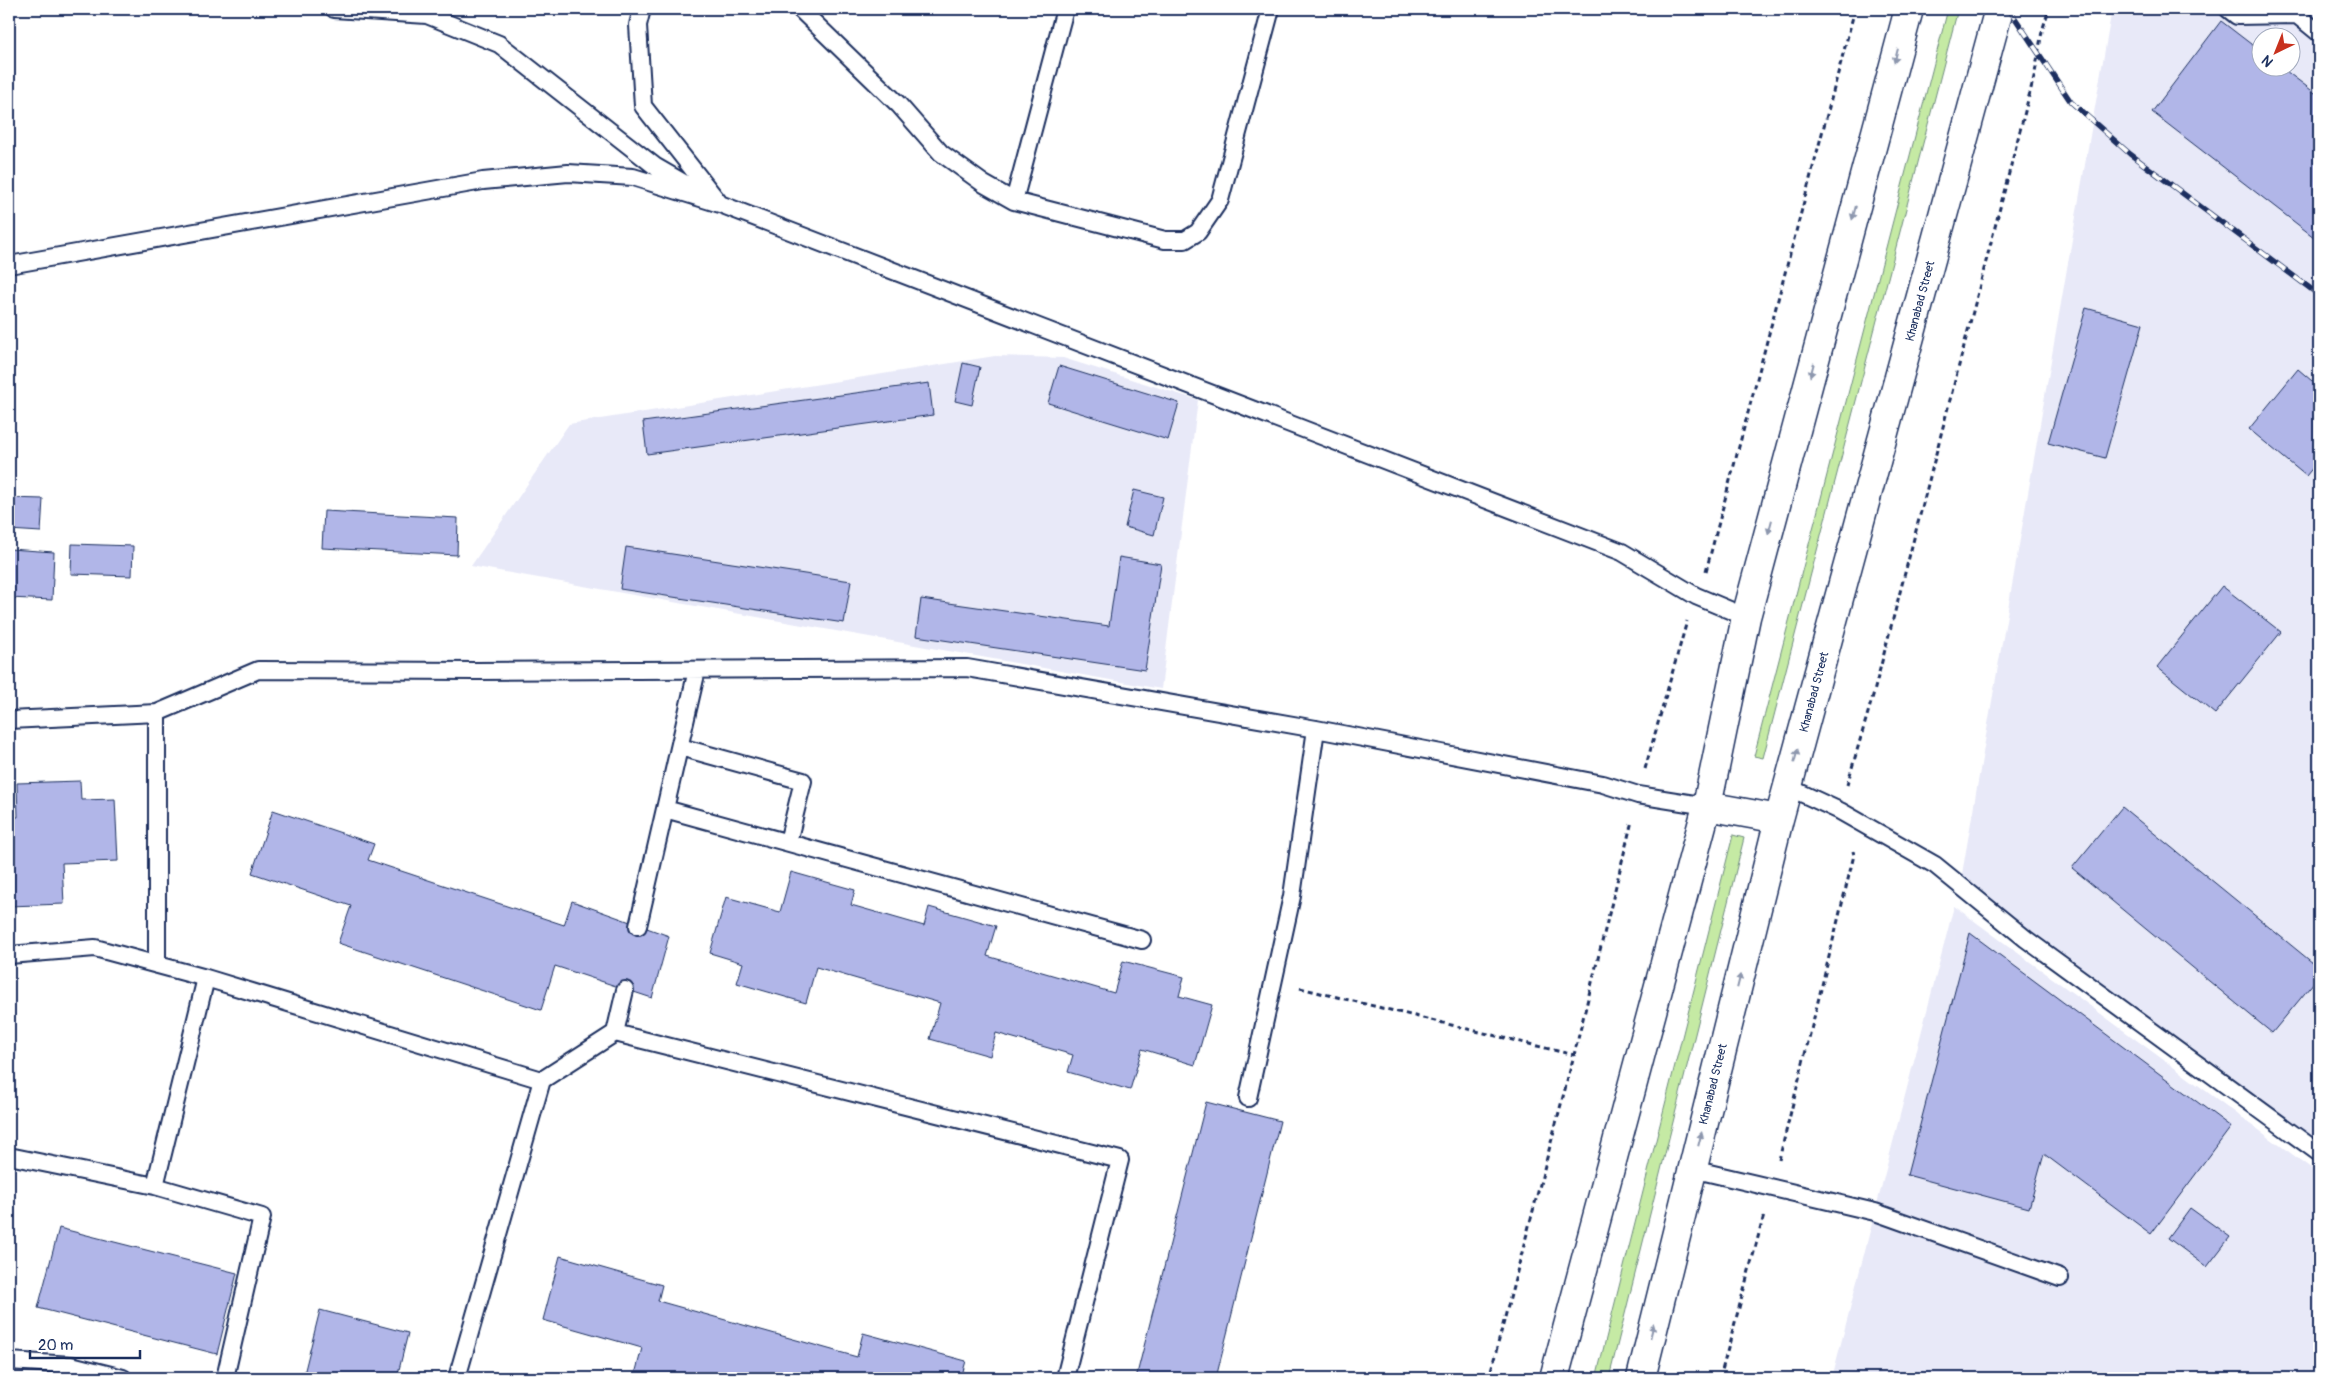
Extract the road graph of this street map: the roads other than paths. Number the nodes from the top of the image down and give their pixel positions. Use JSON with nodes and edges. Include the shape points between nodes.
{"nodes":[{"id":1,"x":334,"y":9,"type":"edge"},
{"id":2,"x":642,"y":9,"type":"edge"},
{"id":3,"x":800,"y":9,"type":"edge"},
{"id":4,"x":1065,"y":9,"type":"edge"},
{"id":5,"x":1272,"y":9,"type":"edge"},
{"id":6,"x":1909,"y":9,"type":"edge"},
{"id":7,"x":1999,"y":9,"type":"edge"},
{"id":8,"x":2228,"y":9,"type":"edge"},
{"id":9,"x":2319,"y":33,"type":"edge"},
{"id":10,"x":1014,"y":201,"type":"junction"},
{"id":11,"x":720,"y":204,"type":"junction"},
{"id":12,"x":9,"y":265,"type":"edge"},
{"id":13,"x":1746,"y":617,"type":"junction"},
{"id":14,"x":697,"y":670,"type":"junction"},
{"id":15,"x":157,"y":713,"type":"junction"},
{"id":16,"x":9,"y":720,"type":"edge"},
{"id":17,"x":1316,"y":729,"type":"junction"},
{"id":18,"x":680,"y":747,"type":"junction"},
{"id":19,"x":1788,"y":787,"type":"junction"},
{"id":20,"x":1707,"y":806,"type":"junction"},
{"id":21,"x":666,"y":809,"type":"junction"},
{"id":22,"x":1779,"y":819,"type":"junction"},
{"id":23,"x":788,"y":842,"type":"junction"},
{"id":24,"x":638,"y":926,"type":"dead end"},
{"id":25,"x":1142,"y":940,"type":"dead end"},
{"id":26,"x":9,"y":955,"type":"edge"},
{"id":27,"x":157,"y":965,"type":"junction"},
{"id":28,"x":206,"y":978,"type":"junction"},
{"id":29,"x":625,"y":990,"type":"dead end"},
{"id":30,"x":615,"y":1033,"type":"junction"},
{"id":31,"x":542,"y":1080,"type":"junction"},
{"id":32,"x":1248,"y":1098,"type":"dead end"},
{"id":33,"x":2319,"y":1153,"type":"edge"},
{"id":34,"x":9,"y":1156,"type":"edge"},
{"id":35,"x":1692,"y":1168,"type":"junction"},
{"id":36,"x":155,"y":1186,"type":"junction"},
{"id":37,"x":2060,"y":1278,"type":"dead end"},
{"id":38,"x":9,"y":1361,"type":"edge"},
{"id":39,"x":123,"y":1378,"type":"edge"},
{"id":40,"x":225,"y":1378,"type":"edge"},
{"id":41,"x":457,"y":1378,"type":"edge"},
{"id":42,"x":1065,"y":1378,"type":"edge"},
{"id":43,"x":1554,"y":1378,"type":"edge"},
{"id":44,"x":1640,"y":1378,"type":"edge"}],
"edges":[{"from":1,"to":11,"type":"lane","via":[[426,15],[499,44],[656,167]]},
{"from":2,"to":11,"type":"lane","via":[[638,25],[643,106]]},
{"from":3,"to":10,"type":"lane","via":[[899,105],[941,153]]},
{"from":4,"to":10,"type":"lane"},
{"from":5,"to":10,"type":"lane","via":[[1220,200],[1198,232],[1185,240],[1164,240]]},
{"from":6,"to":13,"type":"street","one_way":true},
{"from":19,"to":7,"type":"street","name":"Khanabad Street","one_way":true},
{"from":8,"to":9,"type":"lane","via":[[2237,16],[2297,15]]},
{"from":11,"to":12,"type":"lane","via":[[633,177],[568,173],[402,194]]},
{"from":11,"to":13,"type":"lane","via":[[1622,552],[1696,596]]},
{"from":13,"to":20,"type":"street"},
{"from":14,"to":15,"type":"lane","via":[[258,670]]},
{"from":14,"to":17,"type":"lane","via":[[967,668]]},
{"from":14,"to":18,"type":"lane"},
{"from":15,"to":16,"type":"lane"},
{"from":15,"to":27,"type":"lane"},
{"from":17,"to":20,"type":"lane","via":[[1603,784],[1638,795]]},
{"from":17,"to":32,"type":"lane","via":[[1292,896]]},
{"from":18,"to":21,"type":"lane"},
{"from":18,"to":23,"type":"lane","via":[[803,781]]},
{"from":19,"to":22,"type":"street","name":"Khanabad Street"},
{"from":19,"to":33,"type":"lane","via":[[1840,811],[1934,864],[2026,939]]},
{"from":20,"to":22,"type":"street"},
{"from":20,"to":43,"type":"street"},
{"from":21,"to":23,"type":"lane"},
{"from":21,"to":24,"type":"lane"},
{"from":35,"to":22,"type":"street","name":"Khanabad Street","one_way":true},
{"from":23,"to":25,"type":"lane"},
{"from":26,"to":27,"type":"lane","via":[[95,948]]},
{"from":27,"to":28,"type":"lane"},
{"from":28,"to":31,"type":"lane"},
{"from":28,"to":36,"type":"lane"},
{"from":29,"to":30,"type":"lane"},
{"from":30,"to":31,"type":"lane"},
{"from":30,"to":42,"type":"lane","via":[[1120,1160]]},
{"from":31,"to":41,"type":"lane"},
{"from":34,"to":36,"type":"lane"},
{"from":35,"to":37,"type":"lane","via":[[1875,1212]]},
{"from":44,"to":35,"type":"street","name":"Khanabad Street","one_way":true},
{"from":36,"to":40,"type":"lane","via":[[262,1217]]},
{"from":38,"to":39,"type":"lane","via":[[71,1365]]}]}
